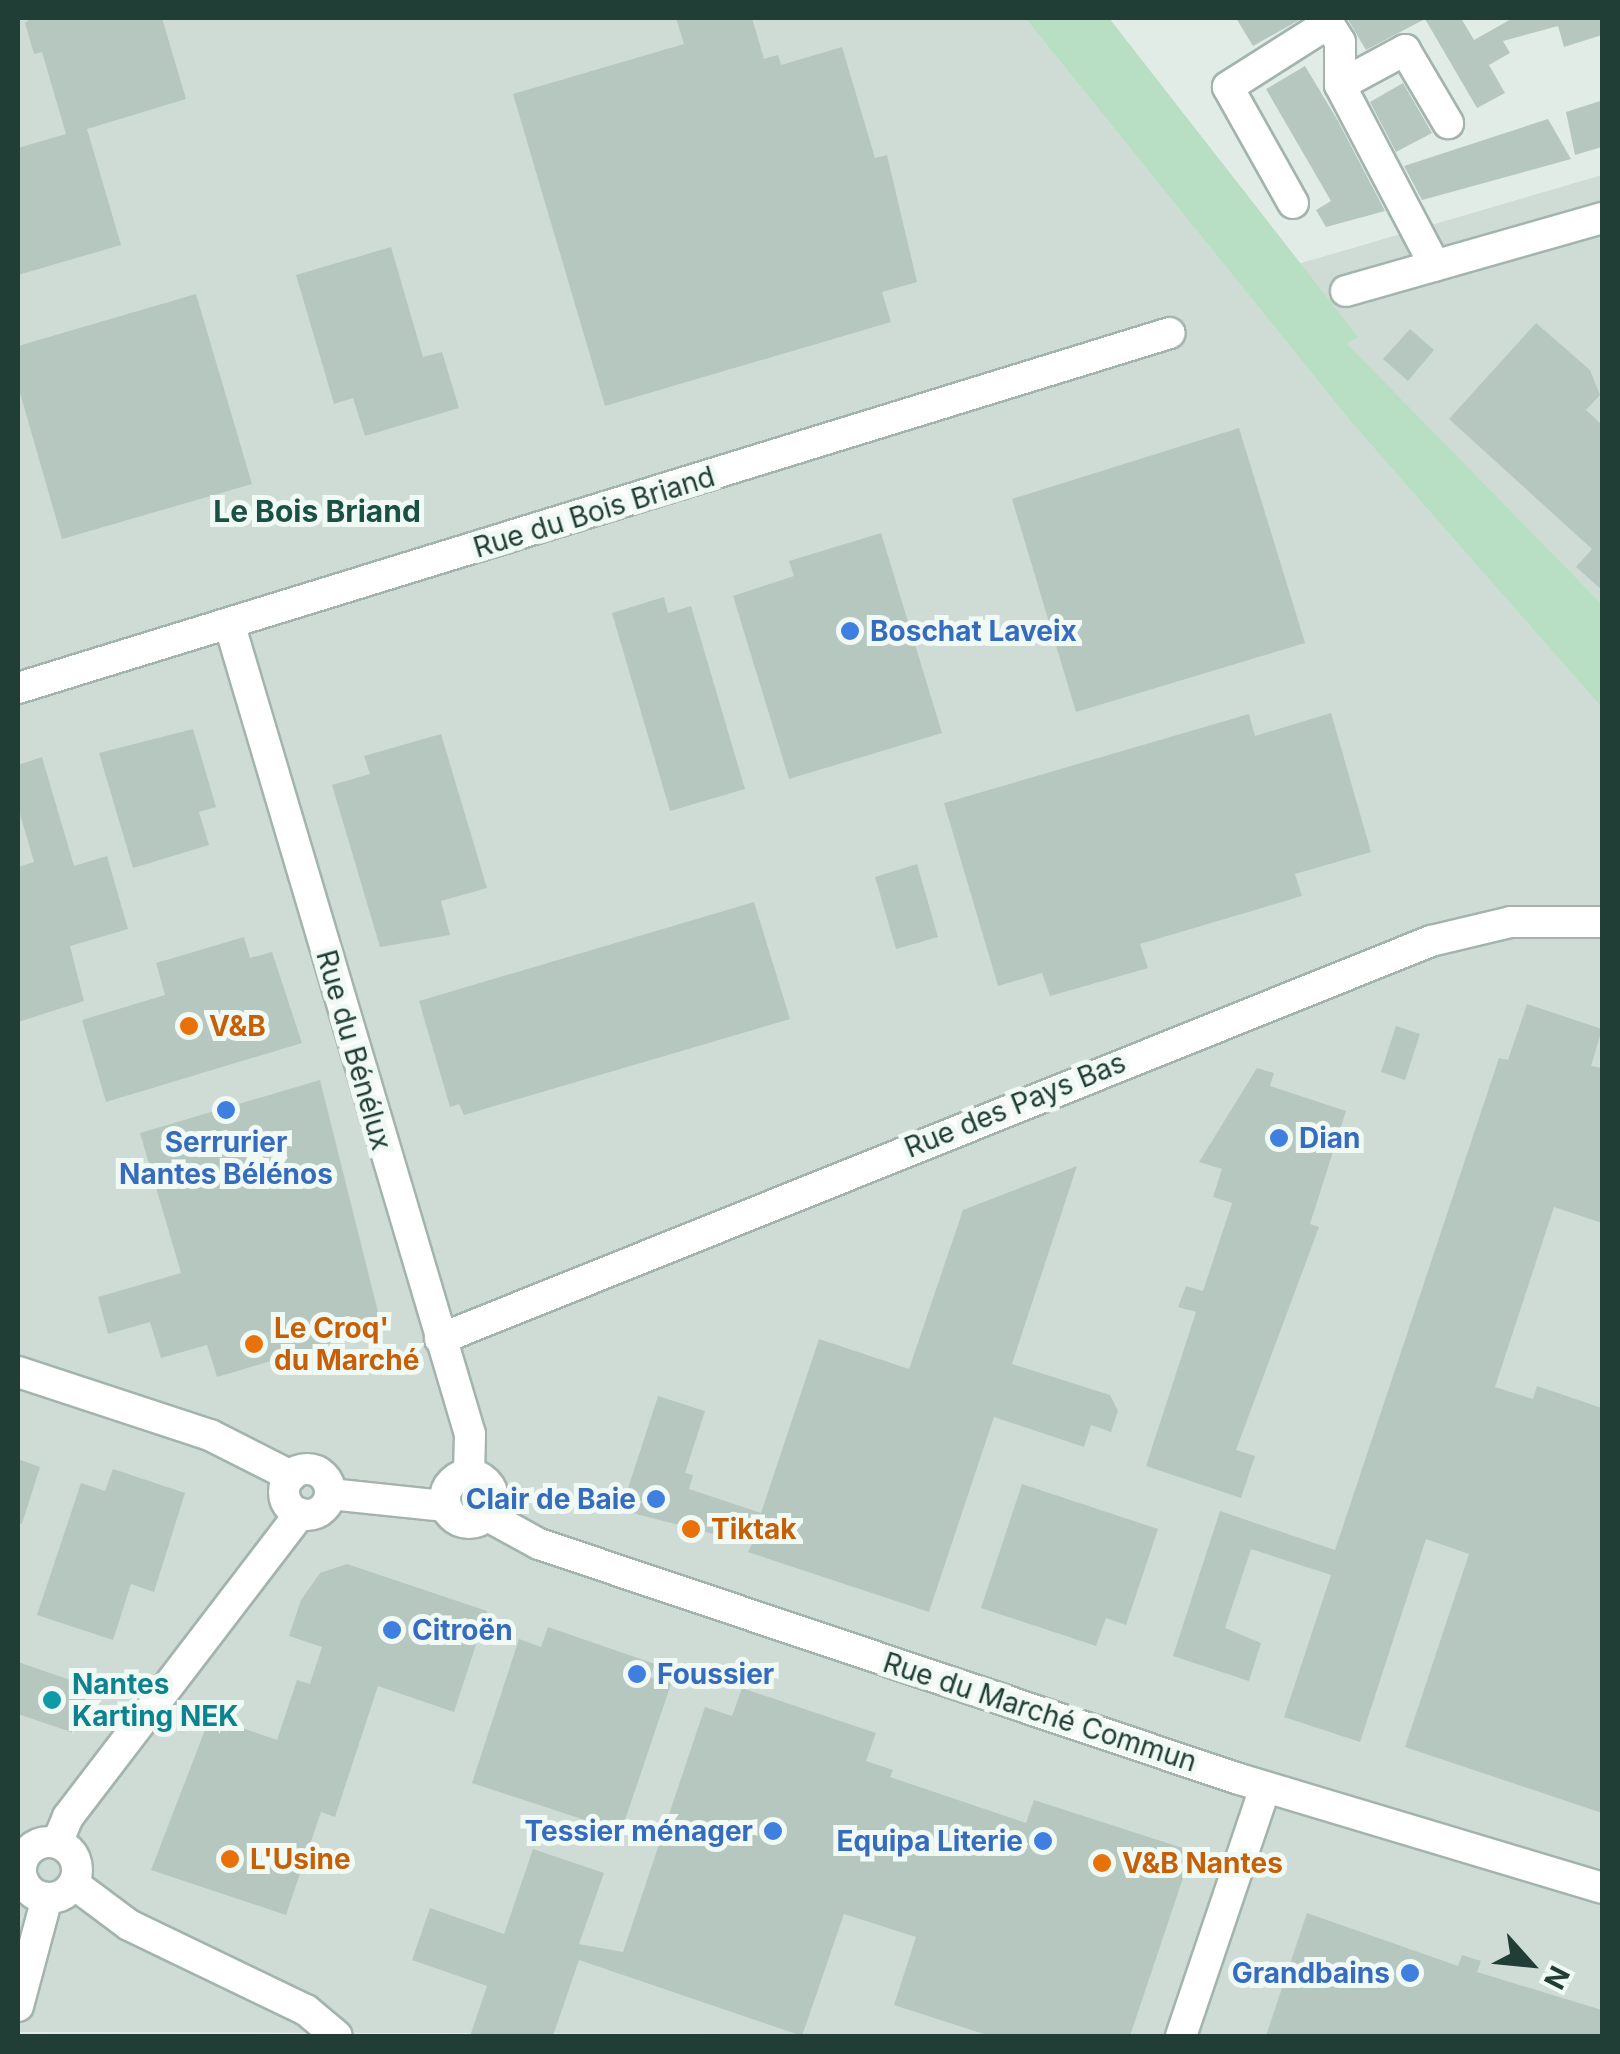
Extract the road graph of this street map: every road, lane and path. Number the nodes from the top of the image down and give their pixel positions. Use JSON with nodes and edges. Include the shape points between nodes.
{"nodes":[{"id":1,"x":1327,"y":20,"type":"edge"},
{"id":2,"x":1340,"y":85,"type":"junction"},
{"id":3,"x":1448,"y":123,"type":"dead end"},
{"id":4,"x":1294,"y":203,"type":"dead end"},
{"id":5,"x":1602,"y":218,"type":"edge"},
{"id":6,"x":1435,"y":266,"type":"junction"},
{"id":7,"x":1346,"y":291,"type":"dead end"},
{"id":8,"x":1170,"y":333,"type":"dead end"},
{"id":9,"x":230,"y":626,"type":"junction"},
{"id":10,"x":18,"y":688,"type":"edge"},
{"id":11,"x":1602,"y":922,"type":"edge"},
{"id":12,"x":440,"y":1339,"type":"junction"},
{"id":13,"x":18,"y":1372,"type":"edge"},
{"id":14,"x":469,"y":1474,"type":"junction"},
{"id":15,"x":290,"y":1476,"type":"junction"},
{"id":16,"x":330,"y":1494,"type":"junction"},
{"id":17,"x":446,"y":1506,"type":"junction"},
{"id":18,"x":300,"y":1514,"type":"junction"},
{"id":19,"x":486,"y":1515,"type":"junction"},
{"id":20,"x":1265,"y":1788,"type":"junction"},
{"id":21,"x":56,"y":1843,"type":"junction"},
{"id":22,"x":20,"y":1859,"type":"edge"},
{"id":23,"x":1602,"y":1888,"type":"edge"},
{"id":24,"x":60,"y":1891,"type":"junction"},
{"id":25,"x":18,"y":2006,"type":"edge"},
{"id":26,"x":337,"y":2036,"type":"edge"},
{"id":27,"x":1181,"y":2036,"type":"edge"}],
"edges":[{"from":1,"to":2,"type":"street","via":[[1340,42]]},
{"from":1,"to":4,"type":"street","via":[[1228,87]]},
{"from":2,"to":3,"type":"street","via":[[1405,50]]},
{"from":2,"to":6,"type":"street"},
{"from":5,"to":6,"type":"street"},
{"from":6,"to":7,"type":"street"},
{"from":8,"to":9,"type":"street","name":"Rue du Bois Briand"},
{"from":9,"to":10,"type":"street","name":"Rue du Bois Briand"},
{"from":9,"to":12,"type":"street","name":"Rue du Bénélux"},
{"from":11,"to":12,"type":"street","name":"Rue des Pays Bas","via":[[1512,922],[1431,940]]},
{"from":12,"to":14,"type":"street","name":"Rue du Bénélux","via":[[470,1434]]},
{"from":13,"to":15,"type":"street","via":[[210,1435]]},
{"from":14,"to":17,"type":"street","via":[[450,1484]]},
{"from":14,"to":19,"type":"street","via":[[492,1493]]},
{"from":15,"to":16,"type":"street","via":[[317,1470]]},
{"from":15,"to":18,"type":"street","via":[[286,1501]]},
{"from":16,"to":17,"type":"street"},
{"from":16,"to":18,"type":"street","via":[[316,1514]]},
{"from":17,"to":19,"type":"street","via":[[466,1523]]},
{"from":18,"to":21,"type":"street"},
{"from":19,"to":20,"type":"street","name":"Rue du Marché Commun","via":[[539,1544]]},
{"from":20,"to":23,"type":"street","name":"Rue du Marché Commun"},
{"from":20,"to":27,"type":"street"},
{"from":21,"to":22,"type":"street","via":[[33,1847]]},
{"from":21,"to":24,"type":"street","via":[[75,1859]]},
{"from":22,"to":24,"type":"street","via":[[25,1885]]},
{"from":24,"to":25,"type":"street"},
{"from":24,"to":26,"type":"street","via":[[306,2010]]}]}
